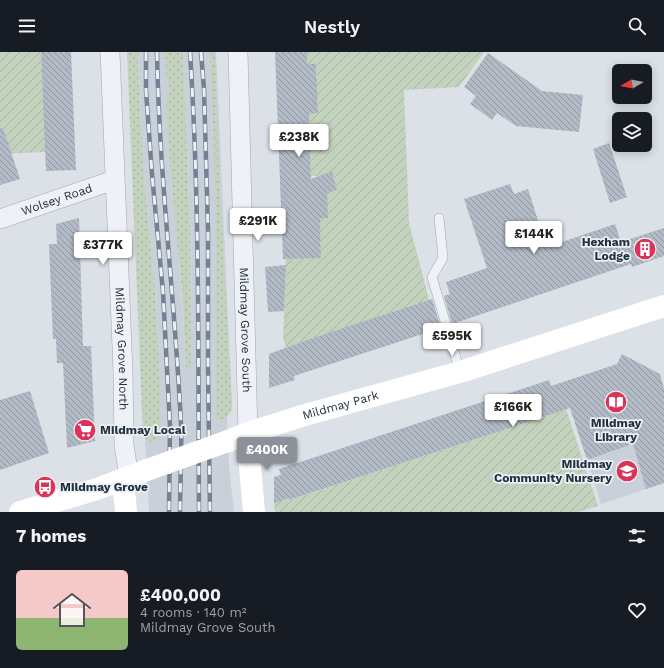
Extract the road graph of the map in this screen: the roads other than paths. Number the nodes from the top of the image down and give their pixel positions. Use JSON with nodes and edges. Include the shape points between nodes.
{"nodes":[{"id":1,"x":110,"y":52,"type":"edge"},
{"id":2,"x":238,"y":52,"type":"edge"},
{"id":3,"x":114,"y":180,"type":"junction"},
{"id":4,"x":438,"y":218,"type":"dead end"},
{"id":5,"x":0,"y":219,"type":"edge"},
{"id":6,"x":664,"y":306,"type":"edge"},
{"id":7,"x":460,"y":372,"type":"junction"},
{"id":8,"x":248,"y":433,"type":"junction"},
{"id":9,"x":132,"y":475,"type":"junction"},
{"id":10,"x":20,"y":512,"type":"edge"},
{"id":11,"x":126,"y":512,"type":"edge"},
{"id":12,"x":254,"y":512,"type":"edge"}],
"edges":[{"from":1,"to":3,"type":"street","name":"Mildmay Grove North"},
{"from":2,"to":8,"type":"street","name":"Mildmay Grove South"},
{"from":3,"to":5,"type":"street","name":"Wolsey Road"},
{"from":3,"to":9,"type":"street","name":"Mildmay Grove North","via":[[124,446]]},
{"from":4,"to":7,"type":"lane","via":[[443,258],[432,276]]},
{"from":6,"to":7,"type":"street","name":"Mildmay Park"},
{"from":7,"to":8,"type":"street","name":"Mildmay Park"},
{"from":8,"to":9,"type":"street","name":"Mildmay Park","bridge":true},
{"from":8,"to":12,"type":"street","name":"Mildmay Grove South"},
{"from":9,"to":10,"type":"street","name":"Mildmay Park","via":[[97,489]]},
{"from":9,"to":11,"type":"street","name":"Mildmay Grove North","via":[[125,499]]}]}
